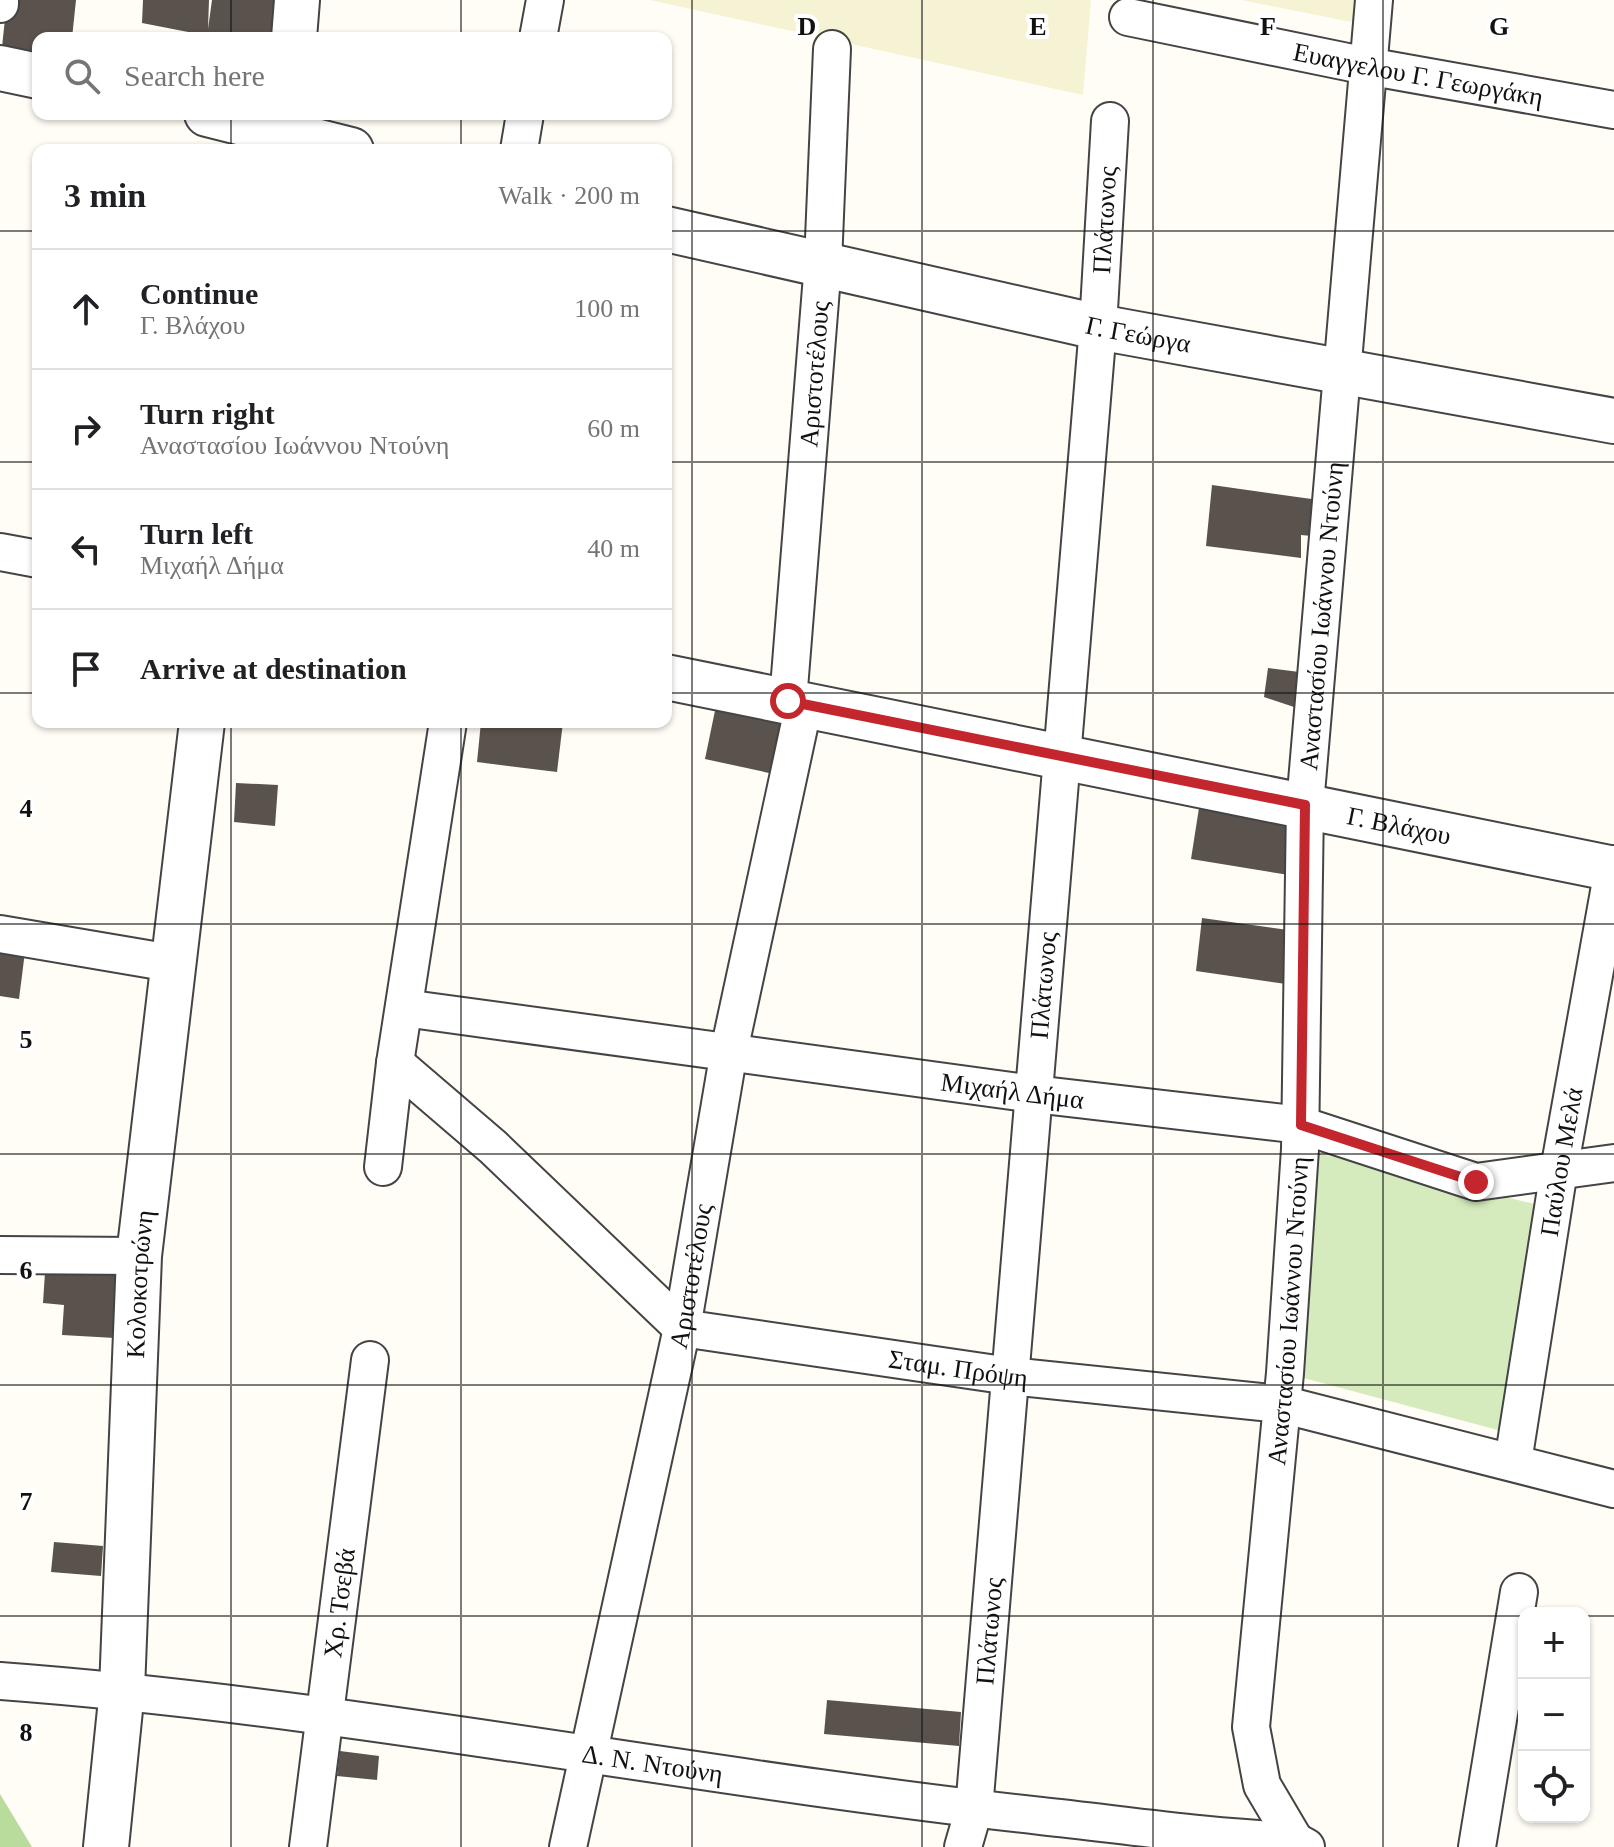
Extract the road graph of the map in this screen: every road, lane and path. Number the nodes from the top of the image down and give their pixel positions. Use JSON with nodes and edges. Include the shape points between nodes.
{"nodes":[{"id":1,"x":297,"y":0,"type":"edge"},
{"id":2,"x":545,"y":0,"type":"edge"},
{"id":3,"x":1374,"y":0,"type":"edge"},
{"id":4,"x":1128,"y":17,"type":"dead end"},
{"id":5,"x":294,"y":32,"type":"edge"},
{"id":6,"x":539,"y":32,"type":"edge"},
{"id":7,"x":832,"y":49,"type":"dead end"},
{"id":8,"x":1367,"y":66,"type":"junction"},
{"id":9,"x":0,"y":68,"type":"edge"},
{"id":10,"x":32,"y":75,"type":"edge"},
{"id":11,"x":1614,"y":110,"type":"edge"},
{"id":12,"x":233,"y":120,"type":"edge"},
{"id":13,"x":524,"y":120,"type":"edge"},
{"id":14,"x":1110,"y":121,"type":"dead end"},
{"id":15,"x":286,"y":132,"type":"edge"},
{"id":16,"x":329,"y":144,"type":"edge"},
{"id":17,"x":520,"y":144,"type":"edge"},
{"id":18,"x":672,"y":230,"type":"edge"},
{"id":19,"x":823,"y":263,"type":"junction"},
{"id":20,"x":1098,"y":327,"type":"junction"},
{"id":21,"x":1339,"y":374,"type":"junction"},
{"id":22,"x":1614,"y":421,"type":"edge"},
{"id":23,"x":0,"y":552,"type":"edge"},
{"id":24,"x":32,"y":558,"type":"edge"},
{"id":25,"x":672,"y":678,"type":"edge"},
{"id":26,"x":796,"y":702,"type":"junction"},
{"id":27,"x":201,"y":728,"type":"edge"},
{"id":28,"x":447,"y":728,"type":"edge"},
{"id":29,"x":1060,"y":754,"type":"junction"},
{"id":30,"x":1305,"y":805,"type":"junction"},
{"id":31,"x":1614,"y":868,"type":"edge"},
{"id":32,"x":0,"y":934,"type":"edge"},
{"id":33,"x":171,"y":963,"type":"junction"},
{"id":34,"x":404,"y":1008,"type":"junction"},
{"id":35,"x":729,"y":1051,"type":"junction"},
{"id":36,"x":395,"y":1063,"type":"junction"},
{"id":37,"x":1034,"y":1094,"type":"junction"},
{"id":38,"x":1301,"y":1125,"type":"junction"},
{"id":39,"x":1614,"y":1163,"type":"edge"},
{"id":40,"x":383,"y":1167,"type":"dead end"},
{"id":41,"x":1559,"y":1170,"type":"junction"},
{"id":42,"x":0,"y":1255,"type":"edge"},
{"id":43,"x":139,"y":1256,"type":"junction"},
{"id":44,"x":682,"y":1328,"type":"junction"},
{"id":45,"x":370,"y":1360,"type":"dead end"},
{"id":46,"x":1010,"y":1376,"type":"junction"},
{"id":47,"x":1281,"y":1404,"type":"junction"},
{"id":48,"x":1513,"y":1462,"type":"junction"},
{"id":49,"x":1614,"y":1489,"type":"edge"},
{"id":50,"x":1519,"y":1592,"type":"dead end"},
{"id":51,"x":0,"y":1681,"type":"edge"},
{"id":52,"x":122,"y":1690,"type":"junction"},
{"id":53,"x":325,"y":1715,"type":"junction"},
{"id":54,"x":590,"y":1757,"type":"junction"},
{"id":55,"x":974,"y":1809,"type":"junction"},
{"id":56,"x":1299,"y":1845,"type":"edge"},
{"id":57,"x":106,"y":1847,"type":"edge"},
{"id":58,"x":308,"y":1847,"type":"edge"},
{"id":59,"x":568,"y":1847,"type":"edge"},
{"id":60,"x":963,"y":1847,"type":"edge"},
{"id":61,"x":1477,"y":1847,"type":"edge"}],
"edges":[{"from":1,"to":5,"type":"street"},
{"from":2,"to":6,"type":"street"},
{"from":3,"to":8,"type":"street","name":"Αναστασίου Ιωάννου Ντούνη"},
{"from":4,"to":8,"type":"street","name":"Ευαγγελου Γ. Γεωργάκη"},
{"from":7,"to":19,"type":"street","name":"Αριστοτέλους"},
{"from":8,"to":11,"type":"street","name":"Ευαγγελου Γ. Γεωργάκη"},
{"from":8,"to":21,"type":"street","name":"Αναστασίου Ιωάννου Ντούνη"},
{"from":9,"to":10,"type":"street"},
{"from":12,"to":15,"type":"street"},
{"from":13,"to":17,"type":"street"},
{"from":14,"to":20,"type":"street","name":"Πλάτωνος"},
{"from":15,"to":16,"type":"street"},
{"from":18,"to":19,"type":"street","name":"Γ. Γεώργα"},
{"from":19,"to":20,"type":"street","name":"Γ. Γεώργα"},
{"from":19,"to":26,"type":"street","name":"Αριστοτέλους"},
{"from":20,"to":21,"type":"street","name":"Γ. Γεώργα"},
{"from":20,"to":29,"type":"street","name":"Πλάτωνος"},
{"from":21,"to":22,"type":"street","name":"Γ. Γεώργα"},
{"from":21,"to":30,"type":"street","name":"Αναστασίου Ιωάννου Ντούνη"},
{"from":23,"to":24,"type":"street"},
{"from":25,"to":26,"type":"street","name":"Γ. Βλάχου"},
{"from":26,"to":29,"type":"street","name":"Γ. Βλάχου"},
{"from":26,"to":35,"type":"street","name":"Αριστοτέλους"},
{"from":27,"to":33,"type":"street","name":"Κολοκοτρώνη"},
{"from":28,"to":34,"type":"street"},
{"from":29,"to":30,"type":"street","name":"Γ. Βλάχου"},
{"from":29,"to":37,"type":"street","name":"Πλάτωνος"},
{"from":30,"to":31,"type":"street","name":"Γ. Βλάχου"},
{"from":30,"to":38,"type":"street","name":"Αναστασίου Ιωάννου Ντούνη"},
{"from":31,"to":41,"type":"street","name":"Παύλου Μελά"},
{"from":32,"to":33,"type":"street"},
{"from":33,"to":43,"type":"street","name":"Κολοκοτρώνη"},
{"from":34,"to":35,"type":"street","name":"Μιχαήλ Δήμα"},
{"from":34,"to":36,"type":"street"},
{"from":35,"to":37,"type":"street","name":"Μιχαήλ Δήμα"},
{"from":35,"to":44,"type":"street","name":"Αριστοτέλους"},
{"from":36,"to":40,"type":"street"},
{"from":36,"to":44,"type":"street","via":[[493,1147]]},
{"from":37,"to":38,"type":"street","name":"Μιχαήλ Δήμα"},
{"from":37,"to":46,"type":"street","name":"Πλάτωνος"},
{"from":38,"to":41,"type":"street","name":"Μιχαήλ Δήμα","via":[[1476,1182]]},
{"from":38,"to":47,"type":"street","name":"Αναστασίου Ιωάννου Ντούνη"},
{"from":39,"to":41,"type":"street","name":"Μιχαήλ Δήμα"},
{"from":41,"to":48,"type":"street","name":"Παύλου Μελά"},
{"from":42,"to":43,"type":"street"},
{"from":43,"to":52,"type":"street","name":"Κολοκοτρώνη"},
{"from":44,"to":46,"type":"street","name":"Σταμ. Πρόψη"},
{"from":44,"to":54,"type":"street","name":"Αριστοτέλους"},
{"from":45,"to":53,"type":"street","name":"Χρ. Τσεβά"},
{"from":46,"to":47,"type":"street","name":"Σταμ. Πρόψη"},
{"from":46,"to":55,"type":"street","name":"Πλάτωνος"},
{"from":47,"to":48,"type":"street","name":"Σταμ. Πρόψη"},
{"from":47,"to":56,"type":"street","name":"Αναστασίου Ιωάννου Ντούνη","via":[[1251,1727],[1262,1785]]},
{"from":48,"to":49,"type":"street","name":"Σταμ. Πρόψη"},
{"from":50,"to":61,"type":"street"},
{"from":51,"to":52,"type":"street","name":"Δ. Ν. Ντούνη"},
{"from":52,"to":53,"type":"street","name":"Δ. Ν. Ντούνη"},
{"from":52,"to":57,"type":"street","name":"Κολοκοτρώνη"},
{"from":53,"to":54,"type":"street","name":"Δ. Ν. Ντούνη"},
{"from":53,"to":58,"type":"street","name":"Χρ. Τσεβά"},
{"from":54,"to":55,"type":"street","name":"Δ. Ν. Ντούνη"},
{"from":54,"to":59,"type":"street","name":"Αριστοτέλους"},
{"from":55,"to":56,"type":"street","name":"Δ. Ν. Ντούνη"},
{"from":55,"to":60,"type":"street","name":"Πλάτωνος"}]}
